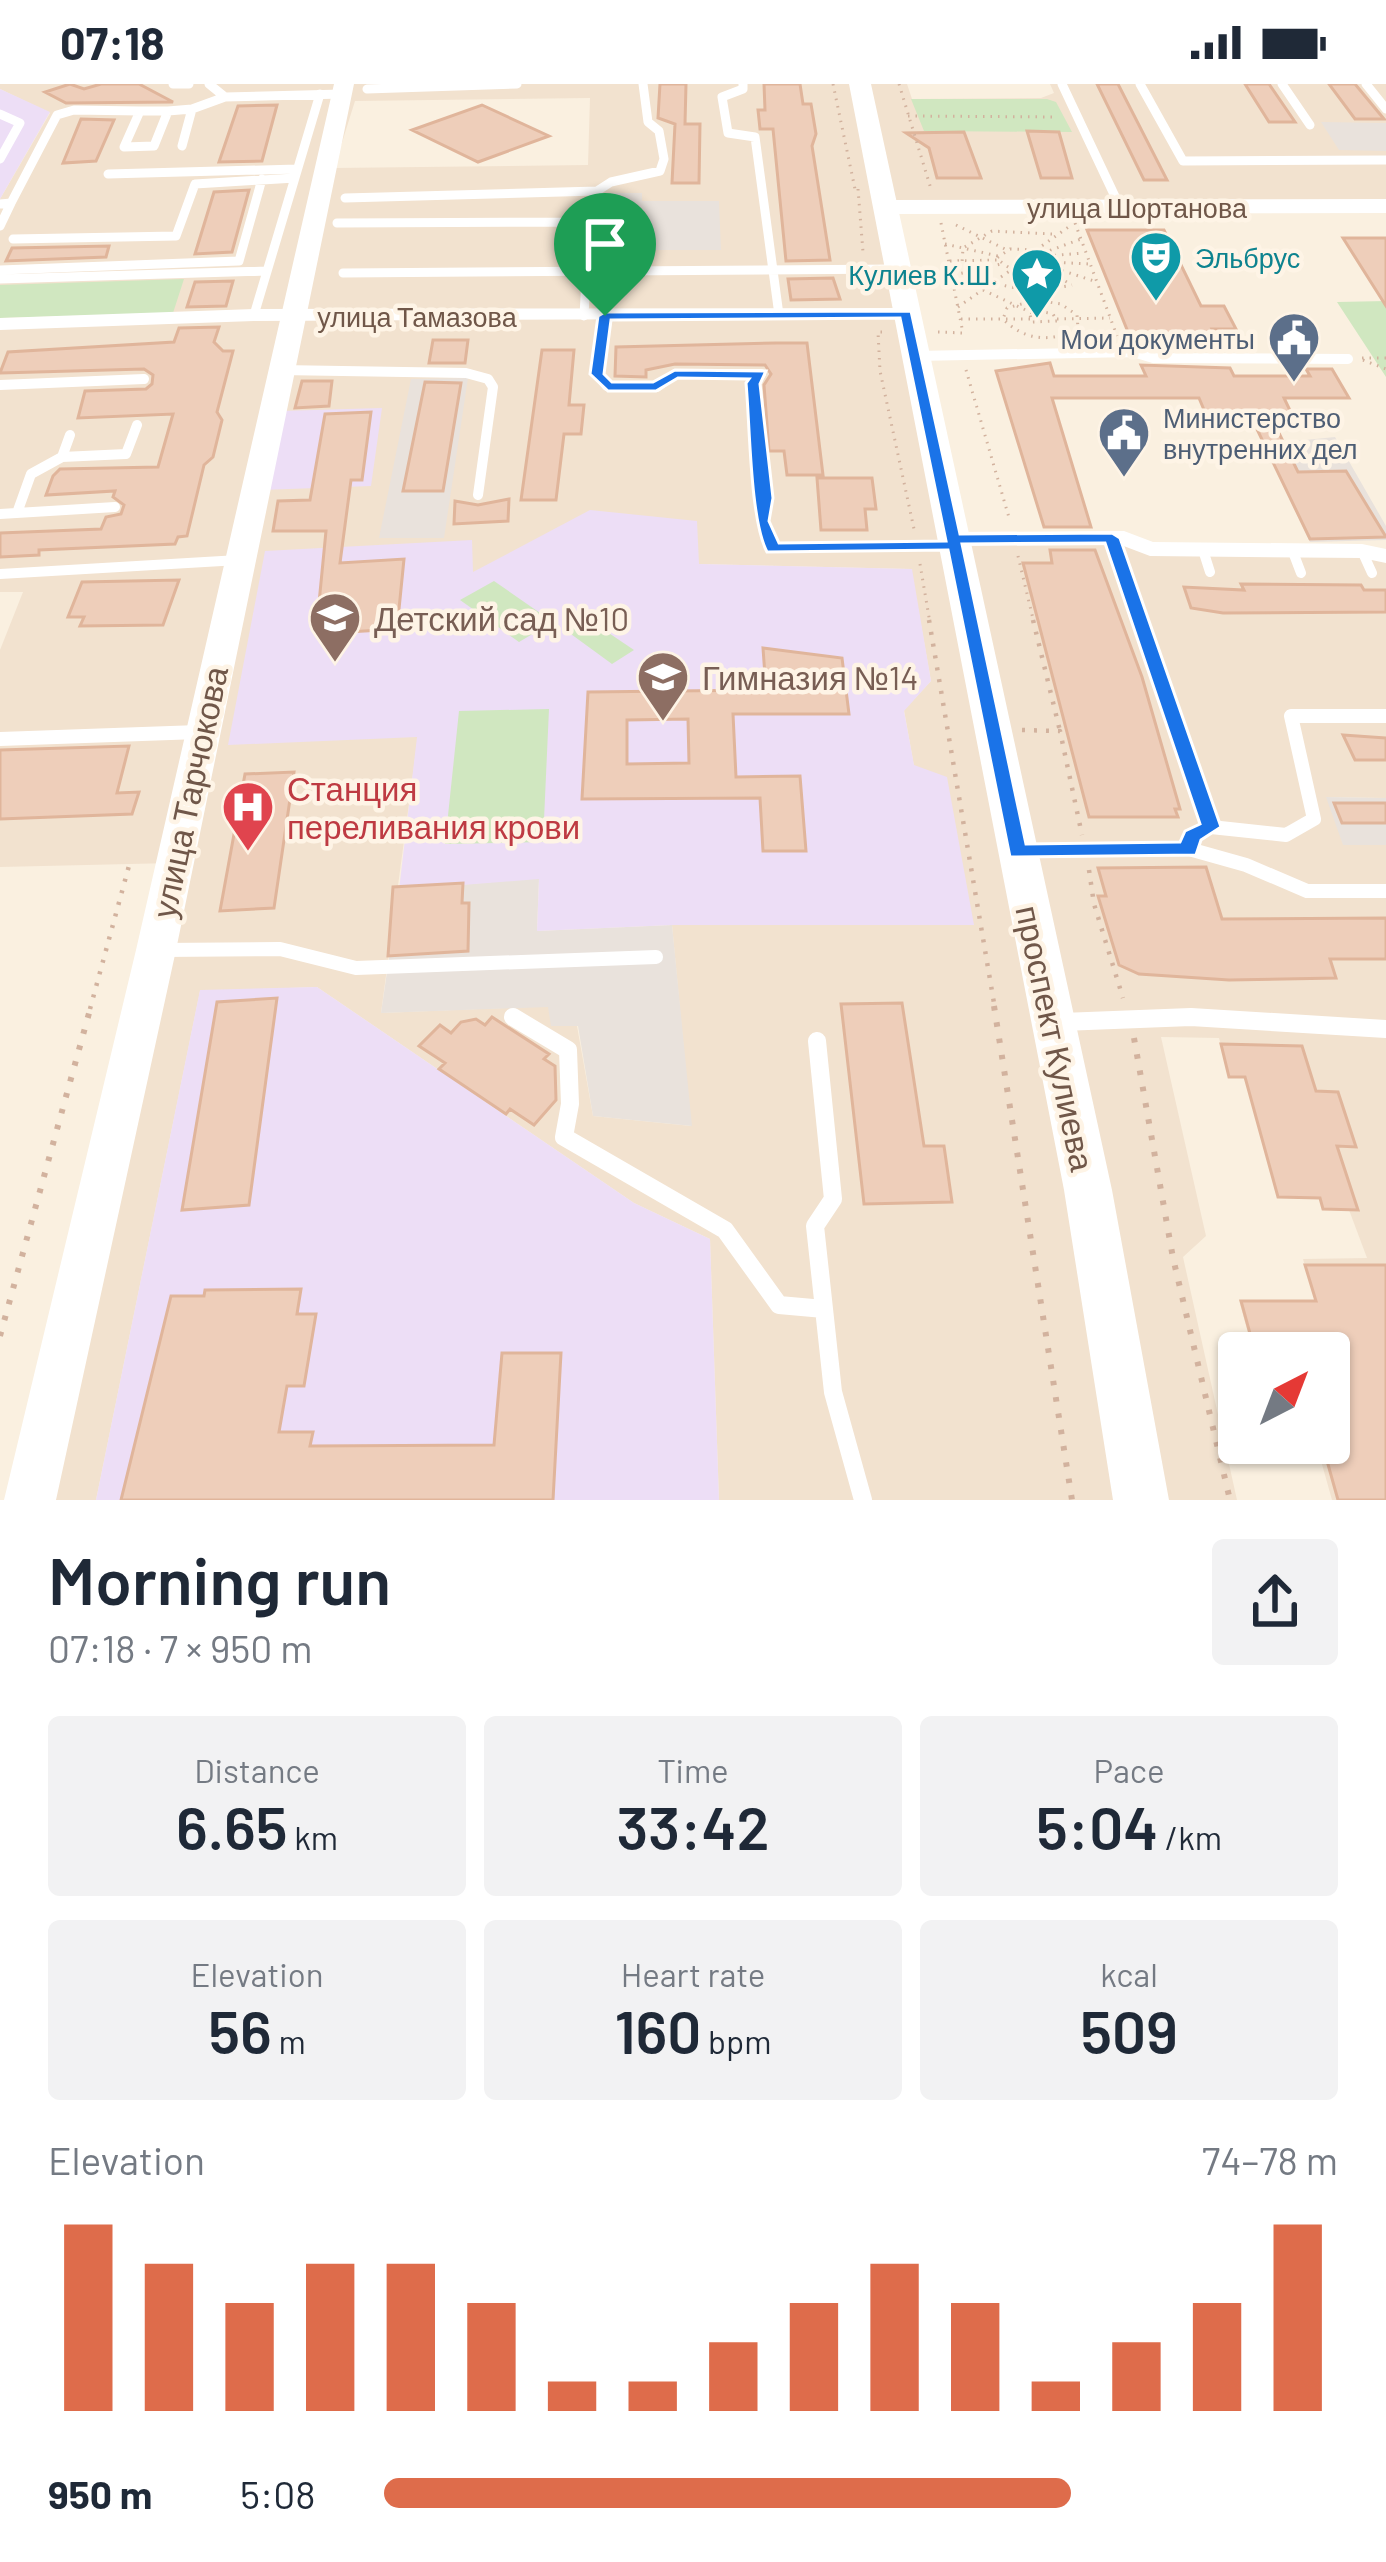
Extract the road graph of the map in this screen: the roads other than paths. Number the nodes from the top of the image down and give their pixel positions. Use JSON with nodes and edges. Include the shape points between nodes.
{"nodes":[{"id":1,"x":173,"y":84,"type":"edge"},
{"id":2,"x":189,"y":84,"type":"edge"},
{"id":3,"x":209,"y":84,"type":"edge"},
{"id":4,"x":517,"y":84,"type":"edge"},
{"id":5,"x":643,"y":84,"type":"edge"},
{"id":6,"x":743,"y":84,"type":"edge"},
{"id":7,"x":860,"y":84,"type":"edge"},
{"id":8,"x":1062,"y":84,"type":"edge"},
{"id":9,"x":1140,"y":84,"type":"edge"},
{"id":10,"x":1282,"y":84,"type":"edge"},
{"id":11,"x":1366,"y":84,"type":"edge"},
{"id":12,"x":335,"y":90,"type":"edge"},
{"id":13,"x":224,"y":97,"type":"junction"},
{"id":14,"x":192,"y":109,"type":"junction"},
{"id":15,"x":1386,"y":109,"type":"edge"},
{"id":16,"x":140,"y":111,"type":"junction"},
{"id":17,"x":168,"y":111,"type":"junction"},
{"id":18,"x":0,"y":114,"type":"edge"},
{"id":19,"x":1310,"y":125,"type":"dead end"},
{"id":20,"x":5,"y":141,"type":"edge"},
{"id":21,"x":182,"y":146,"type":"dead end"},
{"id":22,"x":0,"y":159,"type":"edge"},
{"id":23,"x":1386,"y":160,"type":"edge"},
{"id":24,"x":296,"y":173,"type":"junction"},
{"id":25,"x":108,"y":174,"type":"dead end"},
{"id":26,"x":262,"y":179,"type":"junction"},
{"id":27,"x":597,"y":191,"type":"junction"},
{"id":28,"x":6,"y":203,"type":"edge"},
{"id":29,"x":1386,"y":206,"type":"edge"},
{"id":30,"x":887,"y":207,"type":"junction"},
{"id":31,"x":1120,"y":207,"type":"junction"},
{"id":32,"x":589,"y":222,"type":"junction"},
{"id":33,"x":0,"y":226,"type":"edge"},
{"id":34,"x":13,"y":239,"type":"dead end"},
{"id":35,"x":898,"y":269,"type":"junction"},
{"id":36,"x":0,"y":270,"type":"edge"},
{"id":37,"x":267,"y":271,"type":"junction"},
{"id":38,"x":590,"y":271,"type":"junction"},
{"id":39,"x":773,"y":272,"type":"junction"},
{"id":40,"x":344,"y":273,"type":"dead end"},
{"id":41,"x":0,"y":279,"type":"edge"},
{"id":42,"x":254,"y":315,"type":"junction"},
{"id":43,"x":779,"y":315,"type":"junction"},
{"id":44,"x":292,"y":316,"type":"junction"},
{"id":45,"x":595,"y":316,"type":"junction"},
{"id":46,"x":896,"y":323,"type":"junction"},
{"id":47,"x":1,"y":326,"type":"edge"},
{"id":48,"x":1348,"y":359,"type":"dead end"},
{"id":49,"x":903,"y":364,"type":"junction"},
{"id":50,"x":280,"y":370,"type":"junction"},
{"id":51,"x":143,"y":379,"type":"dead end"},
{"id":52,"x":0,"y":385,"type":"edge"},
{"id":53,"x":137,"y":425,"type":"dead end"},
{"id":54,"x":70,"y":435,"type":"dead end"},
{"id":55,"x":62,"y":457,"type":"junction"},
{"id":56,"x":478,"y":495,"type":"dead end"},
{"id":57,"x":115,"y":507,"type":"dead end"},
{"id":58,"x":17,"y":513,"type":"junction"},
{"id":59,"x":0,"y":514,"type":"edge"},
{"id":60,"x":1112,"y":538,"type":"junction"},
{"id":61,"x":954,"y":542,"type":"junction"},
{"id":62,"x":239,"y":560,"type":"junction"},
{"id":63,"x":1373,"y":560,"type":"edge"},
{"id":64,"x":0,"y":574,"type":"edge"},
{"id":65,"x":1386,"y":716,"type":"edge"},
{"id":66,"x":200,"y":732,"type":"junction"},
{"id":67,"x":0,"y":739,"type":"edge"},
{"id":68,"x":1211,"y":827,"type":"junction"},
{"id":69,"x":1189,"y":849,"type":"junction"},
{"id":70,"x":1018,"y":851,"type":"junction"},
{"id":71,"x":1386,"y":891,"type":"edge"},
{"id":72,"x":156,"y":950,"type":"junction"},
{"id":73,"x":656,"y":957,"type":"dead end"},
{"id":74,"x":513,"y":1017,"type":"dead end"},
{"id":75,"x":1051,"y":1022,"type":"junction"},
{"id":76,"x":1386,"y":1029,"type":"edge"},
{"id":77,"x":818,"y":1041,"type":"dead end"},
{"id":78,"x":824,"y":1309,"type":"junction"},
{"id":79,"x":31,"y":1500,"type":"edge"},
{"id":80,"x":863,"y":1500,"type":"edge"},
{"id":81,"x":1141,"y":1500,"type":"edge"}],
"edges":[{"from":1,"to":2,"type":"lane"},
{"from":3,"to":13,"type":"lane"},
{"from":4,"to":12,"type":"lane"},
{"from":5,"to":27,"type":"lane","via":[[648,122],[663,144],[660,171]]},
{"from":6,"to":39,"type":"lane","via":[[721,105],[728,133],[755,137]]},
{"from":7,"to":30,"type":"main road","name":"проспект Кулиева"},
{"from":8,"to":31,"type":"lane"},
{"from":9,"to":23,"type":"lane","via":[[1183,161]]},
{"from":10,"to":19,"type":"lane"},
{"from":11,"to":15,"type":"lane"},
{"from":12,"to":13,"type":"lane"},
{"from":12,"to":24,"type":"lane"},
{"from":12,"to":44,"type":"street","name":"улица Тарчокова"},
{"from":13,"to":14,"type":"lane"},
{"from":14,"to":17,"type":"lane"},
{"from":14,"to":21,"type":"lane"},
{"from":16,"to":17,"type":"lane"},
{"from":16,"to":17,"type":"lane","via":[[124,146],[154,146]]},
{"from":16,"to":28,"type":"lane","via":[[57,115]]},
{"from":18,"to":20,"type":"lane","via":[[20,123]]},
{"from":20,"to":22,"type":"lane"},
{"from":24,"to":25,"type":"lane"},
{"from":24,"to":26,"type":"lane"},
{"from":24,"to":37,"type":"lane"},
{"from":26,"to":34,"type":"lane","via":[[195,184],[176,236]]},
{"from":26,"to":36,"type":"lane","via":[[239,261]]},
{"from":27,"to":32,"type":"lane"},
{"from":27,"to":32,"type":"lane","via":[[350,198],[342,223]]},
{"from":28,"to":33,"type":"lane"},
{"from":29,"to":31,"type":"street","name":"улица Шортанова"},
{"from":30,"to":31,"type":"street","name":"улица Шортанова"},
{"from":30,"to":35,"type":"main road","name":"проспект Кулиева"},
{"from":32,"to":38,"type":"lane"},
{"from":35,"to":39,"type":"lane"},
{"from":35,"to":46,"type":"main road","name":"проспект Кулиева"},
{"from":37,"to":41,"type":"lane"},
{"from":37,"to":42,"type":"lane"},
{"from":38,"to":39,"type":"lane"},
{"from":38,"to":40,"type":"lane"},
{"from":38,"to":45,"type":"lane"},
{"from":39,"to":43,"type":"lane"},
{"from":42,"to":44,"type":"street","name":"улица Тамазова"},
{"from":42,"to":47,"type":"street","name":"улица Тамазова"},
{"from":43,"to":45,"type":"street","name":"улица Тамазова"},
{"from":43,"to":46,"type":"street","name":"улица Тамазова"},
{"from":44,"to":45,"type":"street","name":"улица Тамазова"},
{"from":44,"to":50,"type":"street","name":"улица Тарчокова"},
{"from":45,"to":61,"type":"lane","via":[[597,374],[608,386],[656,387],[675,374],[760,374],[753,383],[761,521],[772,548]]},
{"from":46,"to":49,"type":"main road","name":"проспект Кулиева"},
{"from":48,"to":49,"type":"lane","via":[[1132,352]]},
{"from":49,"to":61,"type":"main road","name":"проспект Кулиева"},
{"from":50,"to":56,"type":"lane","via":[[488,379]]},
{"from":50,"to":62,"type":"street","name":"улица Тарчокова"},
{"from":51,"to":52,"type":"lane"},
{"from":53,"to":55,"type":"lane","via":[[126,454]]},
{"from":54,"to":55,"type":"lane"},
{"from":55,"to":58,"type":"lane","via":[[31,474]]},
{"from":57,"to":58,"type":"lane"},
{"from":58,"to":59,"type":"lane"},
{"from":60,"to":61,"type":"street"},
{"from":60,"to":63,"type":"street","via":[[1206,561]]},
{"from":60,"to":68,"type":"lane"},
{"from":61,"to":70,"type":"main road","name":"проспект Кулиева"},
{"from":62,"to":64,"type":"lane"},
{"from":62,"to":66,"type":"street","name":"улица Тарчокова"},
{"from":65,"to":68,"type":"lane","via":[[1291,716],[1314,819],[1286,836]]},
{"from":66,"to":67,"type":"lane"},
{"from":66,"to":72,"type":"street","name":"улица Тарчокова"},
{"from":68,"to":69,"type":"lane","via":[[1192,836]]},
{"from":69,"to":70,"type":"lane"},
{"from":69,"to":71,"type":"lane","via":[[1307,891]]},
{"from":70,"to":75,"type":"main road","name":"проспект Кулиева"},
{"from":72,"to":73,"type":"lane","via":[[280,949],[356,968]]},
{"from":72,"to":79,"type":"street","name":"улица Тарчокова"},
{"from":74,"to":78,"type":"lane","via":[[568,1050],[564,1137],[725,1230],[778,1305]]},
{"from":75,"to":76,"type":"lane","via":[[1192,1018]]},
{"from":75,"to":81,"type":"main road","name":"проспект Кулиева"},
{"from":77,"to":78,"type":"lane","via":[[833,1199],[815,1226]]},
{"from":78,"to":80,"type":"lane","via":[[832,1392]]}]}
